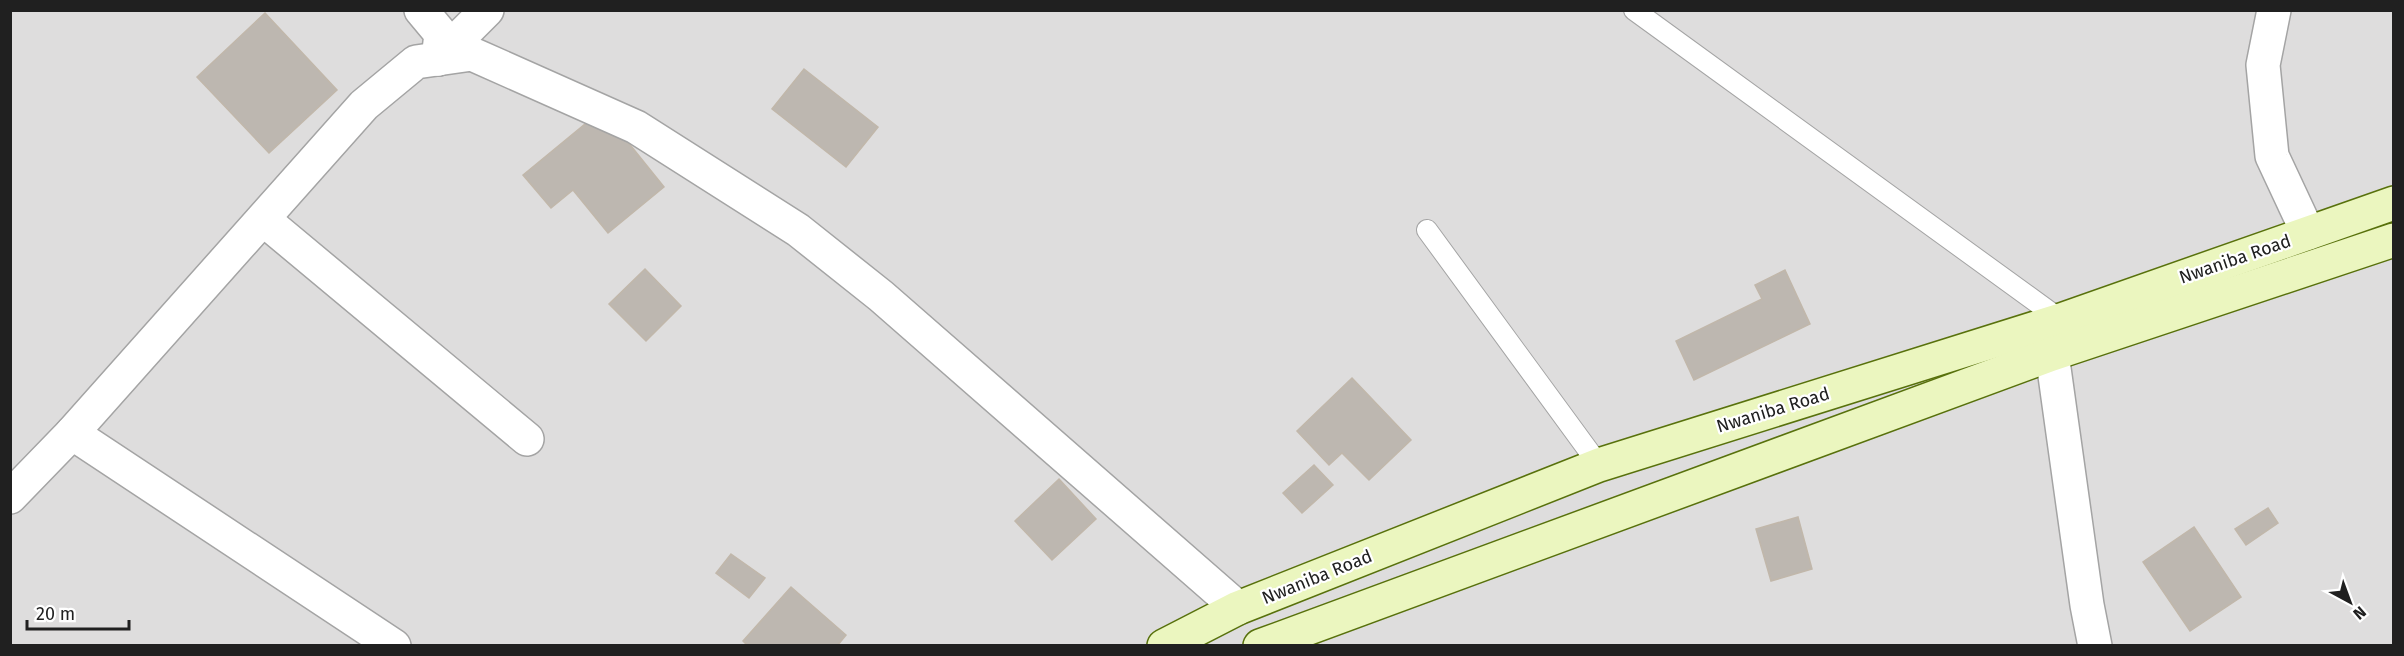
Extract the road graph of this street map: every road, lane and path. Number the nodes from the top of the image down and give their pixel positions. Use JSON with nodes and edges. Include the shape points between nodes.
{"nodes":[{"id":1,"x":421,"y":10,"type":"edge"},
{"id":2,"x":487,"y":10,"type":"edge"},
{"id":3,"x":1634,"y":10,"type":"edge"},
{"id":4,"x":2274,"y":10,"type":"edge"},
{"id":5,"x":438,"y":59,"type":"junction"},
{"id":6,"x":2394,"y":203,"type":"edge"},
{"id":7,"x":263,"y":219,"type":"junction"},
{"id":8,"x":1427,"y":230,"type":"dead end"},
{"id":9,"x":2308,"y":233,"type":"junction"},
{"id":10,"x":2394,"y":240,"type":"edge"},
{"id":11,"x":2061,"y":320,"type":"junction"},
{"id":12,"x":2052,"y":354,"type":"junction"},
{"id":13,"x":72,"y":433,"type":"junction"},
{"id":14,"x":527,"y":439,"type":"dead end"},
{"id":15,"x":1599,"y":465,"type":"junction"},
{"id":16,"x":10,"y":497,"type":"edge"},
{"id":17,"x":1238,"y":608,"type":"junction"},
{"id":18,"x":393,"y":645,"type":"edge"},
{"id":19,"x":1164,"y":645,"type":"edge"},
{"id":20,"x":1260,"y":645,"type":"edge"},
{"id":21,"x":2095,"y":645,"type":"edge"}],
"edges":[{"from":1,"to":5,"type":"street","via":[[441,34]]},
{"from":2,"to":5,"type":"street"},
{"from":3,"to":11,"type":"lane"},
{"from":4,"to":9,"type":"street","via":[[2263,65],[2272,156]]},
{"from":5,"to":7,"type":"street","via":[[416,62],[364,105]]},
{"from":5,"to":17,"type":"street","via":[[472,54],[636,127],[798,230],[881,296]]},
{"from":6,"to":9,"type":"main road","name":"Nwaniba Road"},
{"from":7,"to":13,"type":"street"},
{"from":7,"to":14,"type":"street"},
{"from":8,"to":15,"type":"lane"},
{"from":9,"to":11,"type":"main road","name":"Nwaniba Road"},
{"from":10,"to":12,"type":"main road"},
{"from":11,"to":15,"type":"main road","name":"Nwaniba Road"},
{"from":12,"to":20,"type":"main road"},
{"from":12,"to":21,"type":"street"},
{"from":13,"to":16,"type":"street"},
{"from":13,"to":18,"type":"street"},
{"from":15,"to":17,"type":"main road","name":"Nwaniba Road"},
{"from":17,"to":19,"type":"main road","name":"Nwaniba Road"}]}
